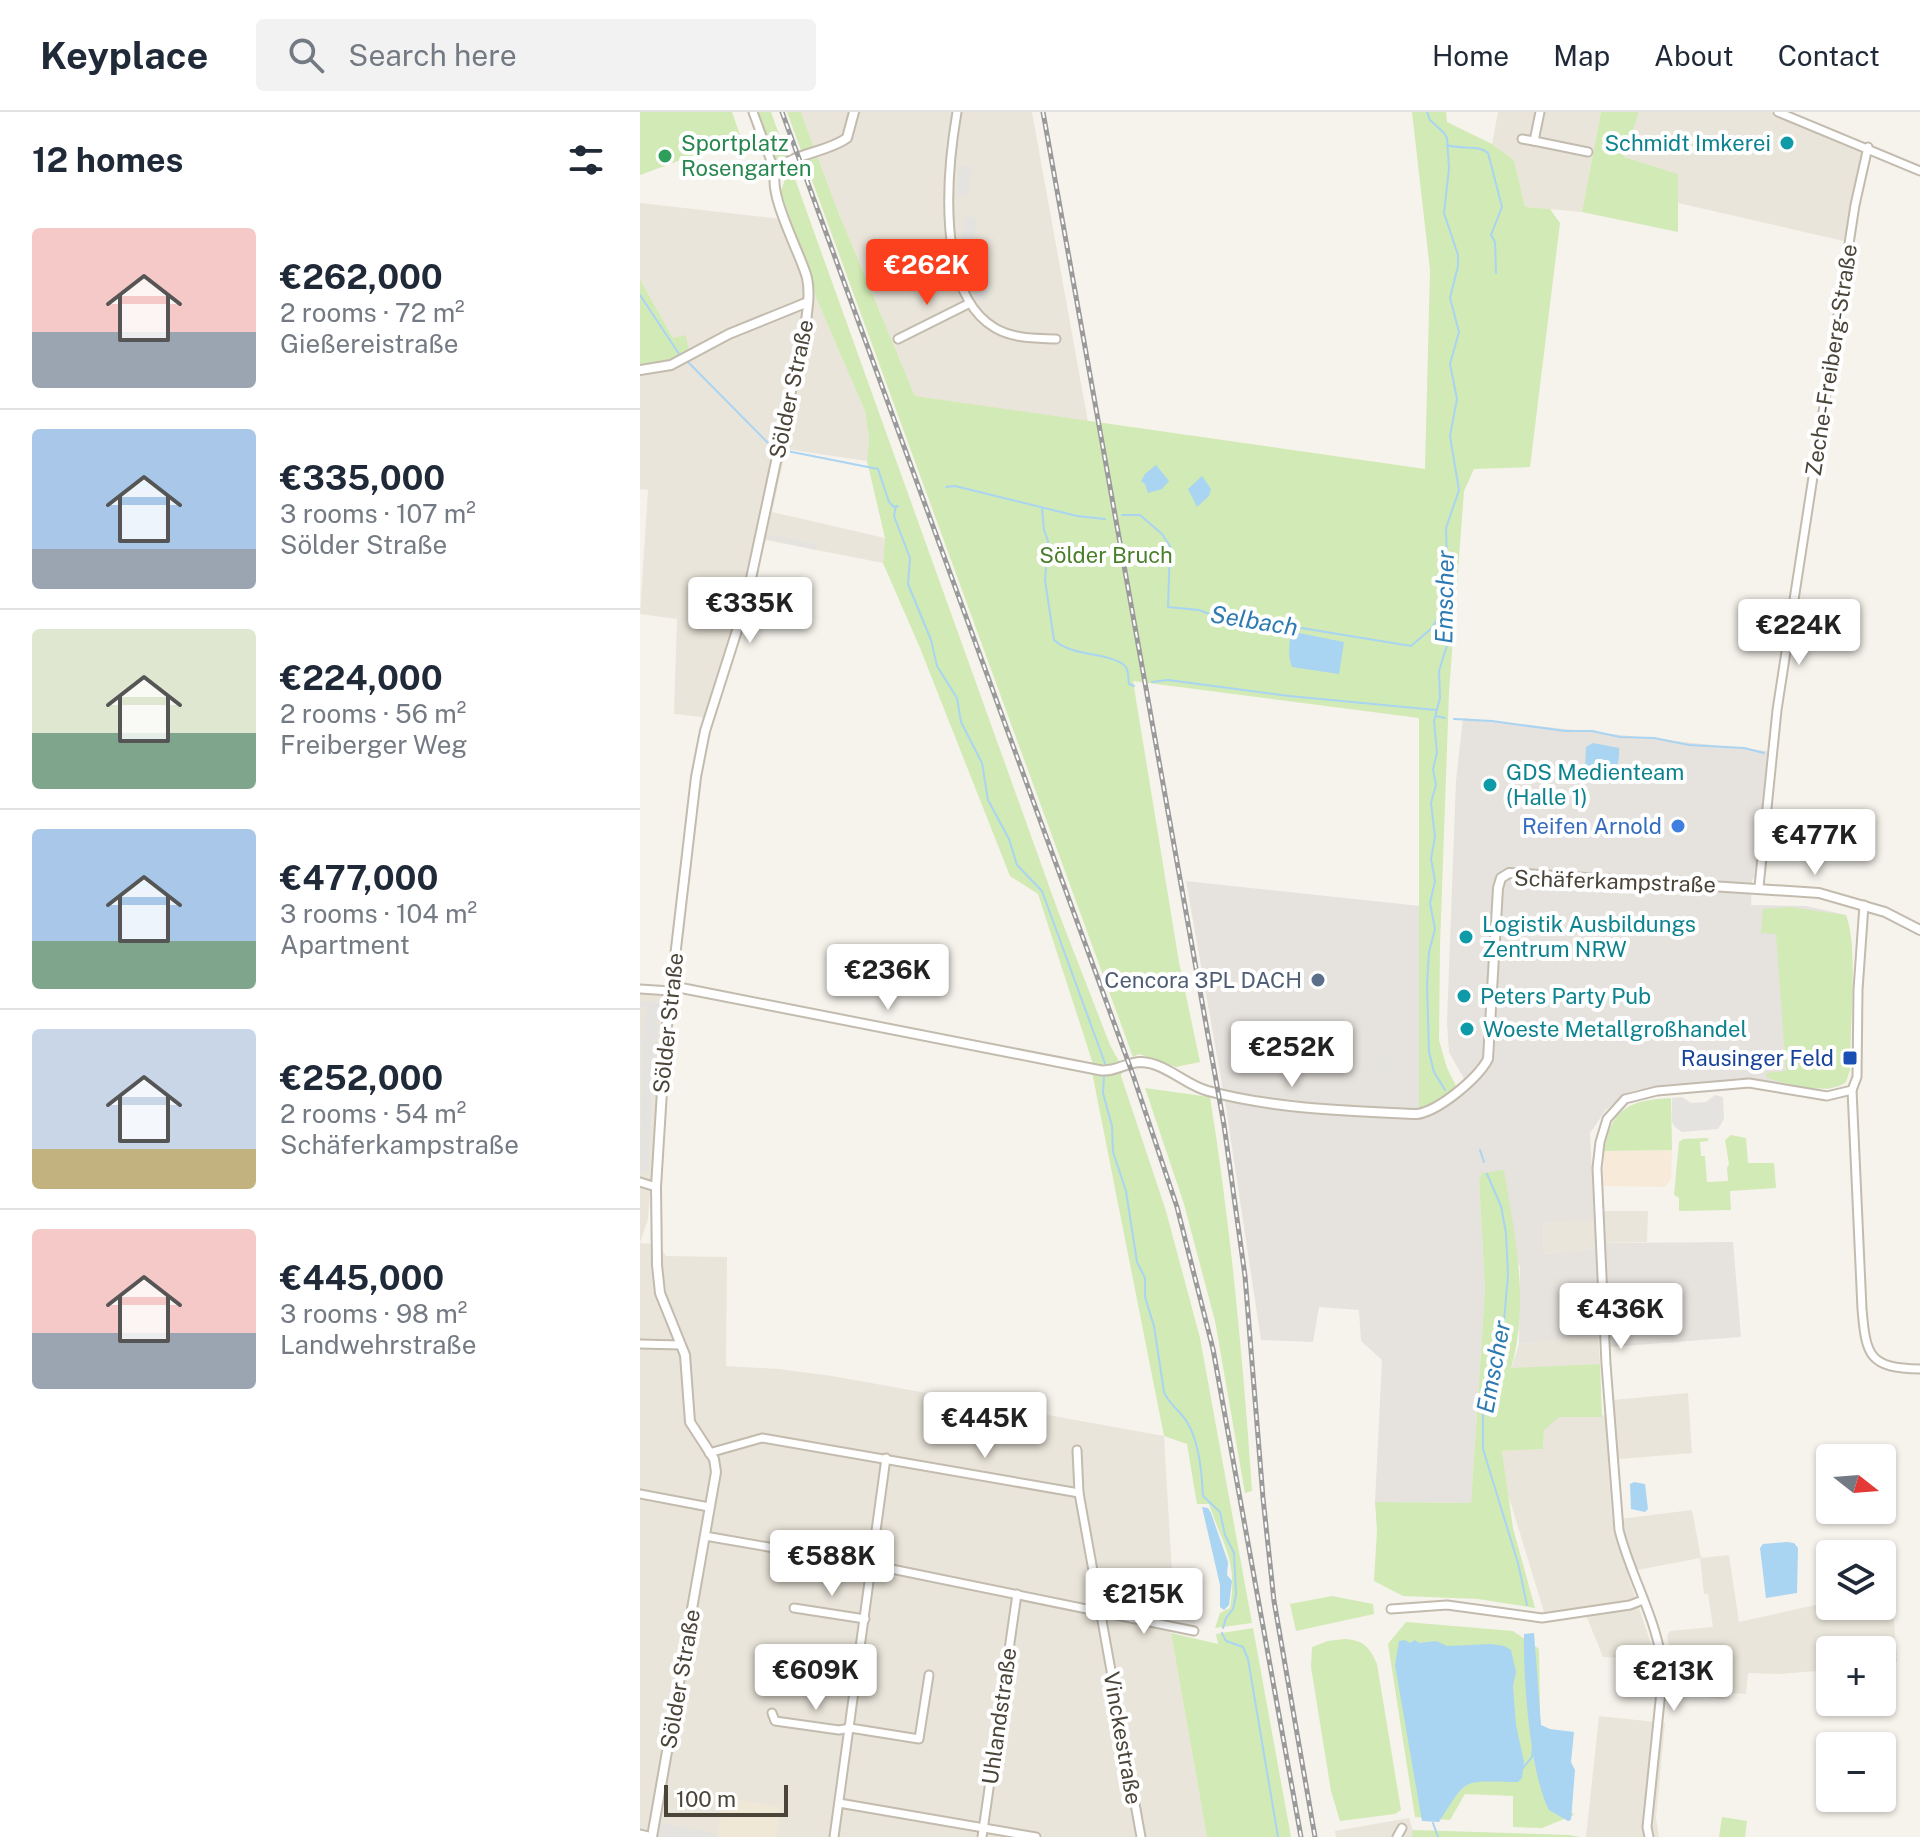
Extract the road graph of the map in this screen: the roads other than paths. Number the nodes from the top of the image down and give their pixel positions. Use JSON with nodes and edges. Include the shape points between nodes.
{"nodes":[{"id":1,"x":753,"y":112,"type":"edge"},
{"id":2,"x":854,"y":112,"type":"edge"},
{"id":3,"x":957,"y":112,"type":"edge"},
{"id":4,"x":1540,"y":112,"type":"edge"},
{"id":5,"x":1778,"y":112,"type":"edge"},
{"id":6,"x":1522,"y":139,"type":"dead end"},
{"id":7,"x":1534,"y":141,"type":"junction"},
{"id":8,"x":1868,"y":147,"type":"junction"},
{"id":9,"x":1588,"y":152,"type":"dead end"},
{"id":10,"x":1920,"y":171,"type":"edge"},
{"id":11,"x":775,"y":172,"type":"junction"},
{"id":12,"x":808,"y":302,"type":"junction"},
{"id":13,"x":970,"y":303,"type":"junction"},
{"id":14,"x":898,"y":339,"type":"dead end"},
{"id":15,"x":1056,"y":339,"type":"dead end"},
{"id":16,"x":640,"y":370,"type":"edge"},
{"id":17,"x":1759,"y":887,"type":"junction"},
{"id":18,"x":1864,"y":905,"type":"junction"},
{"id":19,"x":1920,"y":930,"type":"edge"},
{"id":20,"x":671,"y":988,"type":"junction"},
{"id":21,"x":640,"y":989,"type":"edge"},
{"id":22,"x":1852,"y":1090,"type":"junction"},
{"id":23,"x":640,"y":1182,"type":"edge"},
{"id":24,"x":656,"y":1187,"type":"junction"},
{"id":25,"x":640,"y":1344,"type":"edge"},
{"id":26,"x":681,"y":1345,"type":"junction"},
{"id":27,"x":1920,"y":1369,"type":"edge"},
{"id":28,"x":1077,"y":1450,"type":"dead end"},
{"id":29,"x":709,"y":1453,"type":"junction"},
{"id":30,"x":886,"y":1458,"type":"junction"},
{"id":31,"x":1079,"y":1493,"type":"junction"},
{"id":32,"x":640,"y":1494,"type":"edge"},
{"id":33,"x":709,"y":1507,"type":"junction"},
{"id":34,"x":705,"y":1536,"type":"junction"},
{"id":35,"x":872,"y":1565,"type":"junction"},
{"id":36,"x":1017,"y":1594,"type":"junction"},
{"id":37,"x":1643,"y":1600,"type":"junction"},
{"id":38,"x":794,"y":1608,"type":"dead end"},
{"id":39,"x":1391,"y":1609,"type":"dead end"},
{"id":40,"x":1101,"y":1611,"type":"junction"},
{"id":41,"x":865,"y":1619,"type":"junction"},
{"id":42,"x":1194,"y":1631,"type":"dead end"},
{"id":43,"x":929,"y":1675,"type":"dead end"},
{"id":44,"x":772,"y":1713,"type":"dead end"},
{"id":45,"x":850,"y":1728,"type":"junction"},
{"id":46,"x":839,"y":1803,"type":"junction"},
{"id":47,"x":983,"y":1827,"type":"junction"},
{"id":48,"x":1402,"y":1828,"type":"dead end"},
{"id":49,"x":640,"y":1834,"type":"edge"},
{"id":50,"x":652,"y":1837,"type":"edge"},
{"id":51,"x":834,"y":1837,"type":"edge"},
{"id":52,"x":982,"y":1837,"type":"edge"},
{"id":53,"x":1036,"y":1837,"type":"edge"},
{"id":54,"x":1141,"y":1837,"type":"edge"},
{"id":55,"x":1397,"y":1837,"type":"edge"},
{"id":56,"x":1649,"y":1837,"type":"edge"}],
"edges":[{"from":1,"to":11,"type":"street"},
{"from":2,"to":11,"type":"street","via":[[847,138]]},
{"from":3,"to":13,"type":"street","via":[[949,213]]},
{"from":4,"to":7,"type":"street"},
{"from":5,"to":8,"type":"street"},
{"from":6,"to":7,"type":"street"},
{"from":7,"to":9,"type":"street"},
{"from":8,"to":10,"type":"street"},
{"from":8,"to":17,"type":"street","name":"Zeche-Freiberg-Straße","via":[[1777,710]]},
{"from":11,"to":12,"type":"street","name":"Sölder Straße","via":[[777,197],[807,275]]},
{"from":12,"to":16,"type":"street","via":[[671,365]]},
{"from":12,"to":20,"type":"street","name":"Sölder Straße","via":[[746,602],[705,731]]},
{"from":13,"to":14,"type":"street"},
{"from":13,"to":15,"type":"street","via":[[1004,333]]},
{"from":17,"to":18,"type":"street","via":[[1819,893]]},
{"from":17,"to":20,"type":"street","name":"Schäferkampstraße","via":[[1505,875],[1498,888],[1488,1059],[1443,1102],[1417,1114],[1255,1101],[1205,1090],[1140,1062],[1099,1070]]},
{"from":18,"to":19,"type":"street"},
{"from":18,"to":22,"type":"street","via":[[1857,1077]]},
{"from":20,"to":21,"type":"street"},
{"from":20,"to":24,"type":"street","name":"Sölder Straße"},
{"from":22,"to":27,"type":"street","via":[[1866,1341],[1870,1354],[1882,1364]]},
{"from":22,"to":37,"type":"street","via":[[1827,1096],[1749,1083],[1638,1094],[1614,1109],[1602,1128],[1597,1168],[1615,1496],[1622,1541]]},
{"from":23,"to":24,"type":"street"},
{"from":24,"to":26,"type":"street","name":"Sölder Straße","via":[[660,1293]]},
{"from":25,"to":26,"type":"street"},
{"from":26,"to":29,"type":"street","name":"Sölder Straße","via":[[690,1422]]},
{"from":28,"to":31,"type":"street","name":"Vinckestraße"},
{"from":29,"to":30,"type":"street","via":[[762,1438]]},
{"from":29,"to":33,"type":"street","name":"Sölder Straße","via":[[716,1472]]},
{"from":30,"to":31,"type":"street"},
{"from":30,"to":35,"type":"street"},
{"from":31,"to":40,"type":"street","name":"Vinckestraße"},
{"from":32,"to":33,"type":"street"},
{"from":33,"to":34,"type":"street","name":"Sölder Straße"},
{"from":34,"to":35,"type":"street"},
{"from":34,"to":50,"type":"street","name":"Sölder Straße"},
{"from":35,"to":36,"type":"street"},
{"from":35,"to":41,"type":"street"},
{"from":36,"to":40,"type":"street"},
{"from":36,"to":47,"type":"street","name":"Uhlandstraße"},
{"from":37,"to":39,"type":"street","via":[[1554,1618],[1447,1605]]},
{"from":37,"to":56,"type":"street","via":[[1663,1672]]},
{"from":38,"to":41,"type":"street"},
{"from":40,"to":42,"type":"street"},
{"from":40,"to":54,"type":"street","name":"Vinckestraße"},
{"from":41,"to":45,"type":"street"},
{"from":43,"to":45,"type":"street","via":[[919,1739]]},
{"from":44,"to":45,"type":"street","via":[[775,1721]]},
{"from":45,"to":46,"type":"street"},
{"from":46,"to":47,"type":"street"},
{"from":46,"to":51,"type":"street"},
{"from":47,"to":52,"type":"street","name":"Uhlandstraße"},
{"from":47,"to":53,"type":"street"},
{"from":48,"to":55,"type":"street"},
{"from":49,"to":50,"type":"street"}]}
